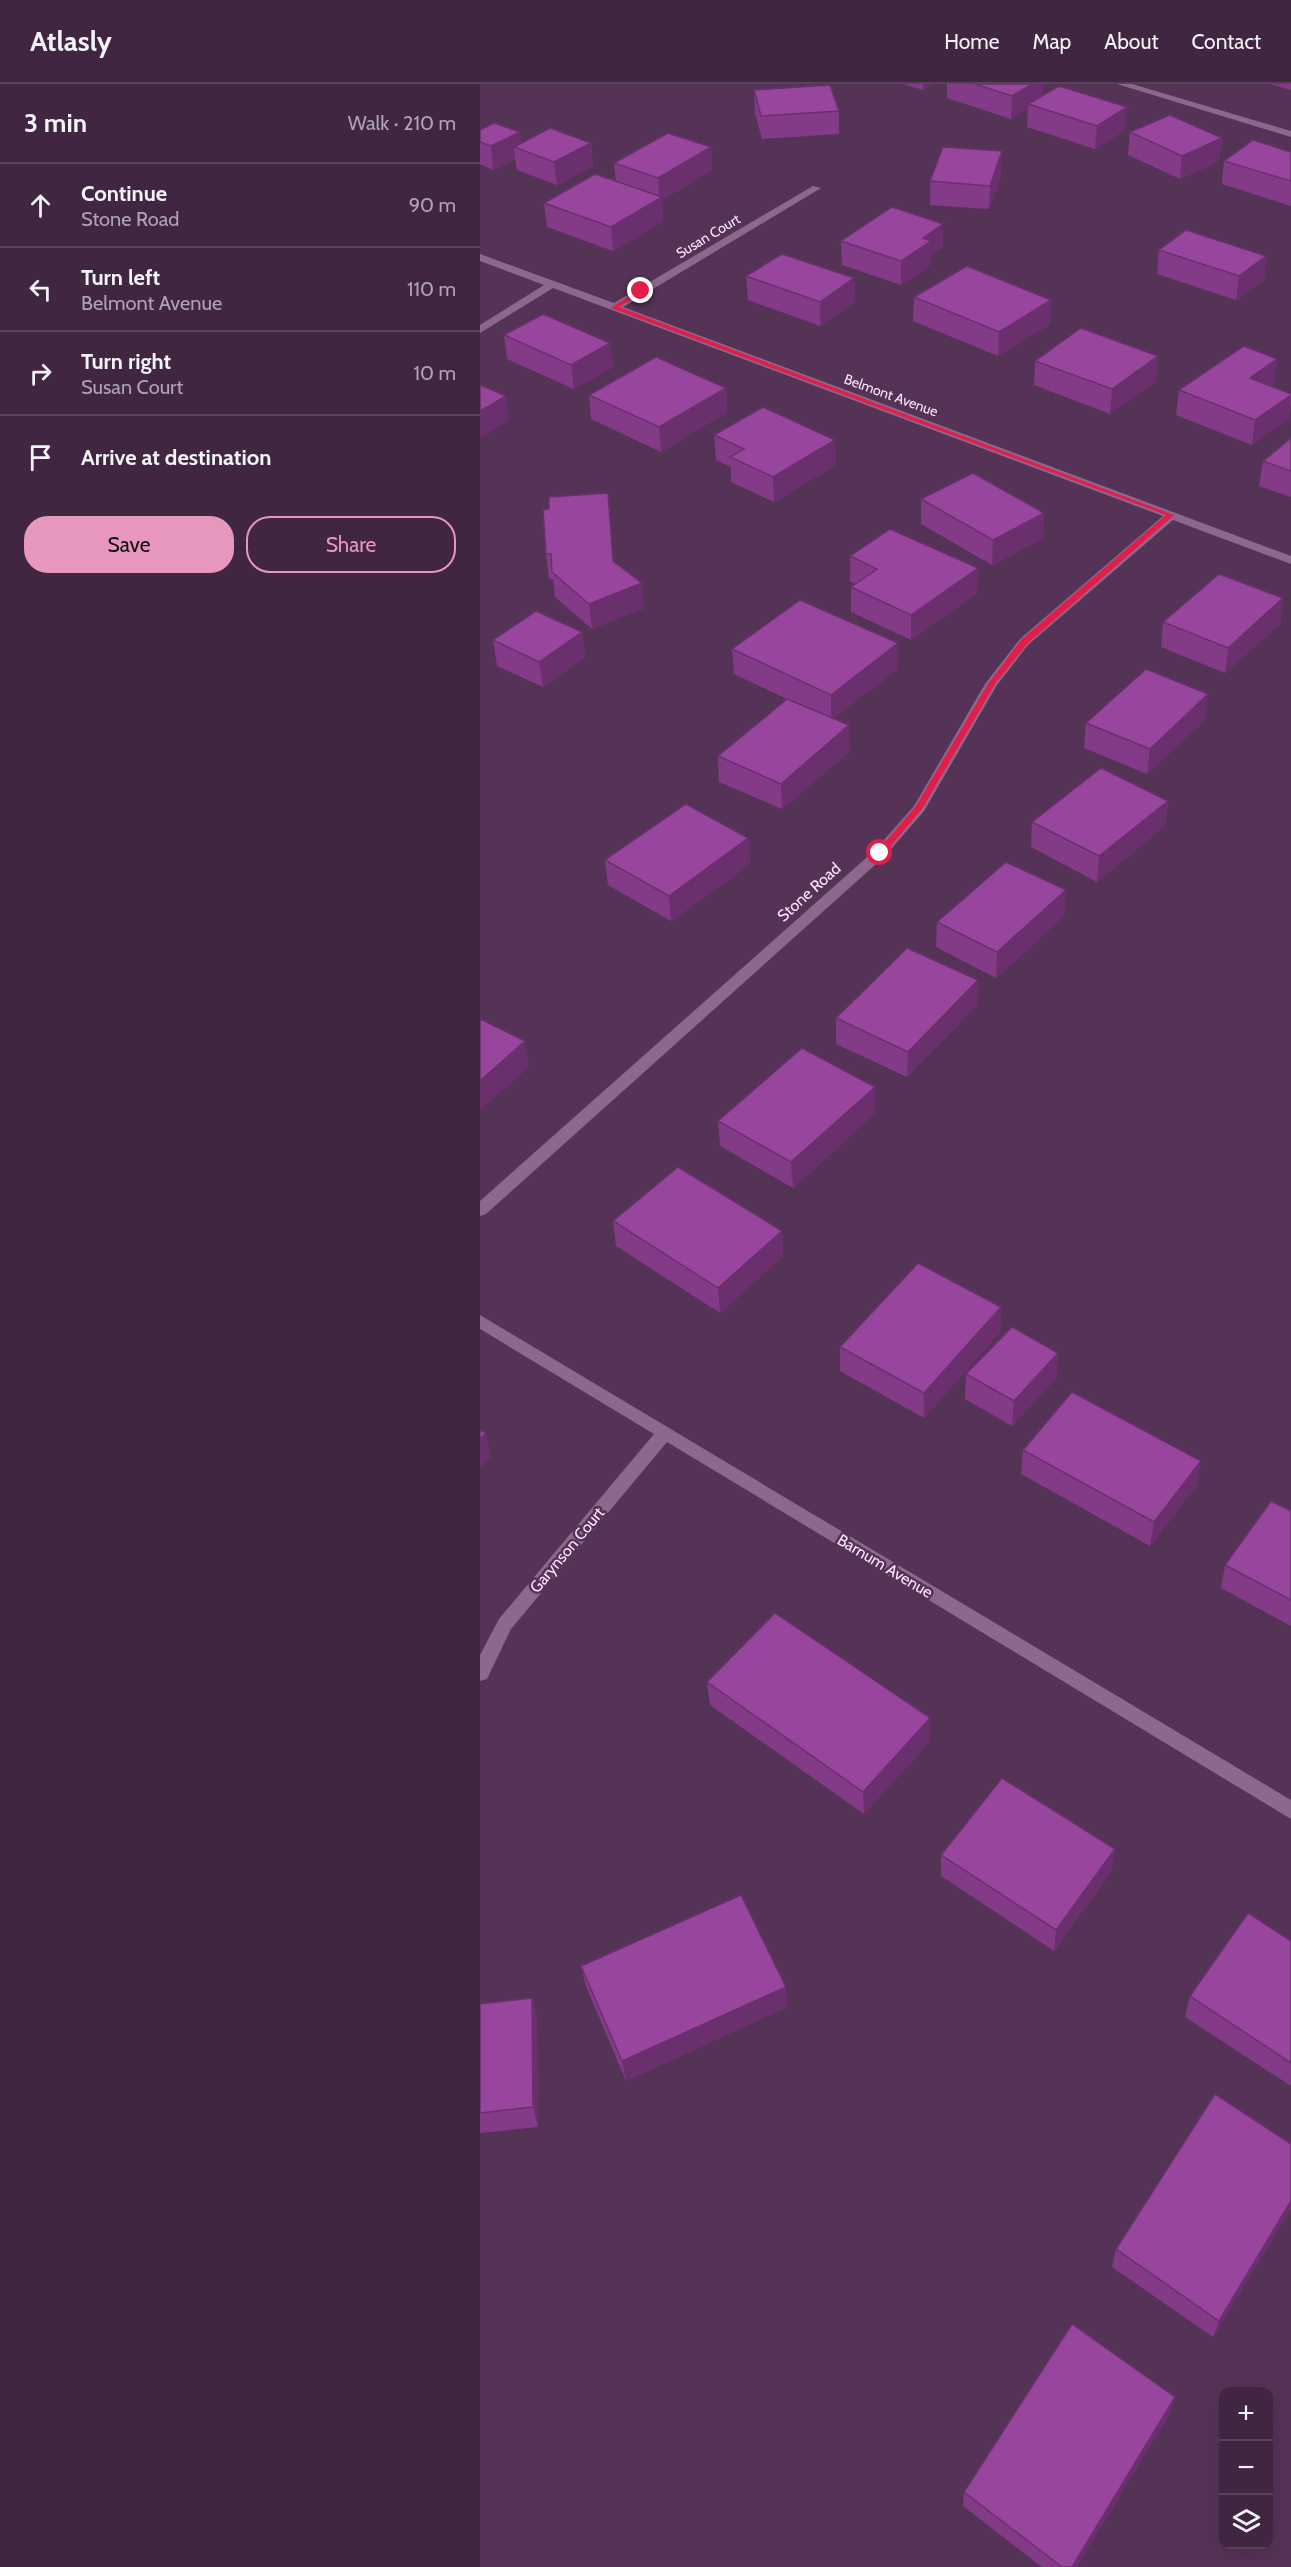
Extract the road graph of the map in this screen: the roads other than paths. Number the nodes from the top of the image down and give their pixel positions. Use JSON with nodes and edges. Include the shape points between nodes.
{"nodes":[{"id":1,"x":1122,"y":84,"type":"edge"},
{"id":2,"x":1291,"y":134,"type":"edge"},
{"id":3,"x":816,"y":188,"type":"dead end"},
{"id":4,"x":480,"y":258,"type":"edge"},
{"id":5,"x":552,"y":285,"type":"junction"},
{"id":6,"x":614,"y":308,"type":"junction"},
{"id":7,"x":480,"y":330,"type":"edge"},
{"id":8,"x":1171,"y":515,"type":"junction"},
{"id":9,"x":1291,"y":560,"type":"edge"},
{"id":10,"x":480,"y":1210,"type":"edge"},
{"id":11,"x":480,"y":1321,"type":"edge"},
{"id":12,"x":664,"y":1433,"type":"junction"},
{"id":13,"x":480,"y":1673,"type":"edge"},
{"id":14,"x":1291,"y":1810,"type":"edge"}],
"edges":[{"from":1,"to":2,"type":"street"},
{"from":3,"to":6,"type":"street","name":"Susan Court"},
{"from":4,"to":5,"type":"street","name":"Belmont Avenue"},
{"from":5,"to":6,"type":"street","name":"Belmont Avenue"},
{"from":5,"to":7,"type":"street"},
{"from":6,"to":8,"type":"street","name":"Belmont Avenue"},
{"from":8,"to":9,"type":"street","name":"Belmont Avenue"},
{"from":8,"to":10,"type":"street","name":"Stone Road","via":[[1024,642],[991,684],[919,807],[880,853]]},
{"from":11,"to":12,"type":"street","name":"Barnum Avenue"},
{"from":12,"to":13,"type":"street","name":"Garynson Court","via":[[505,1624]]},
{"from":12,"to":14,"type":"street","name":"Barnum Avenue"}]}
